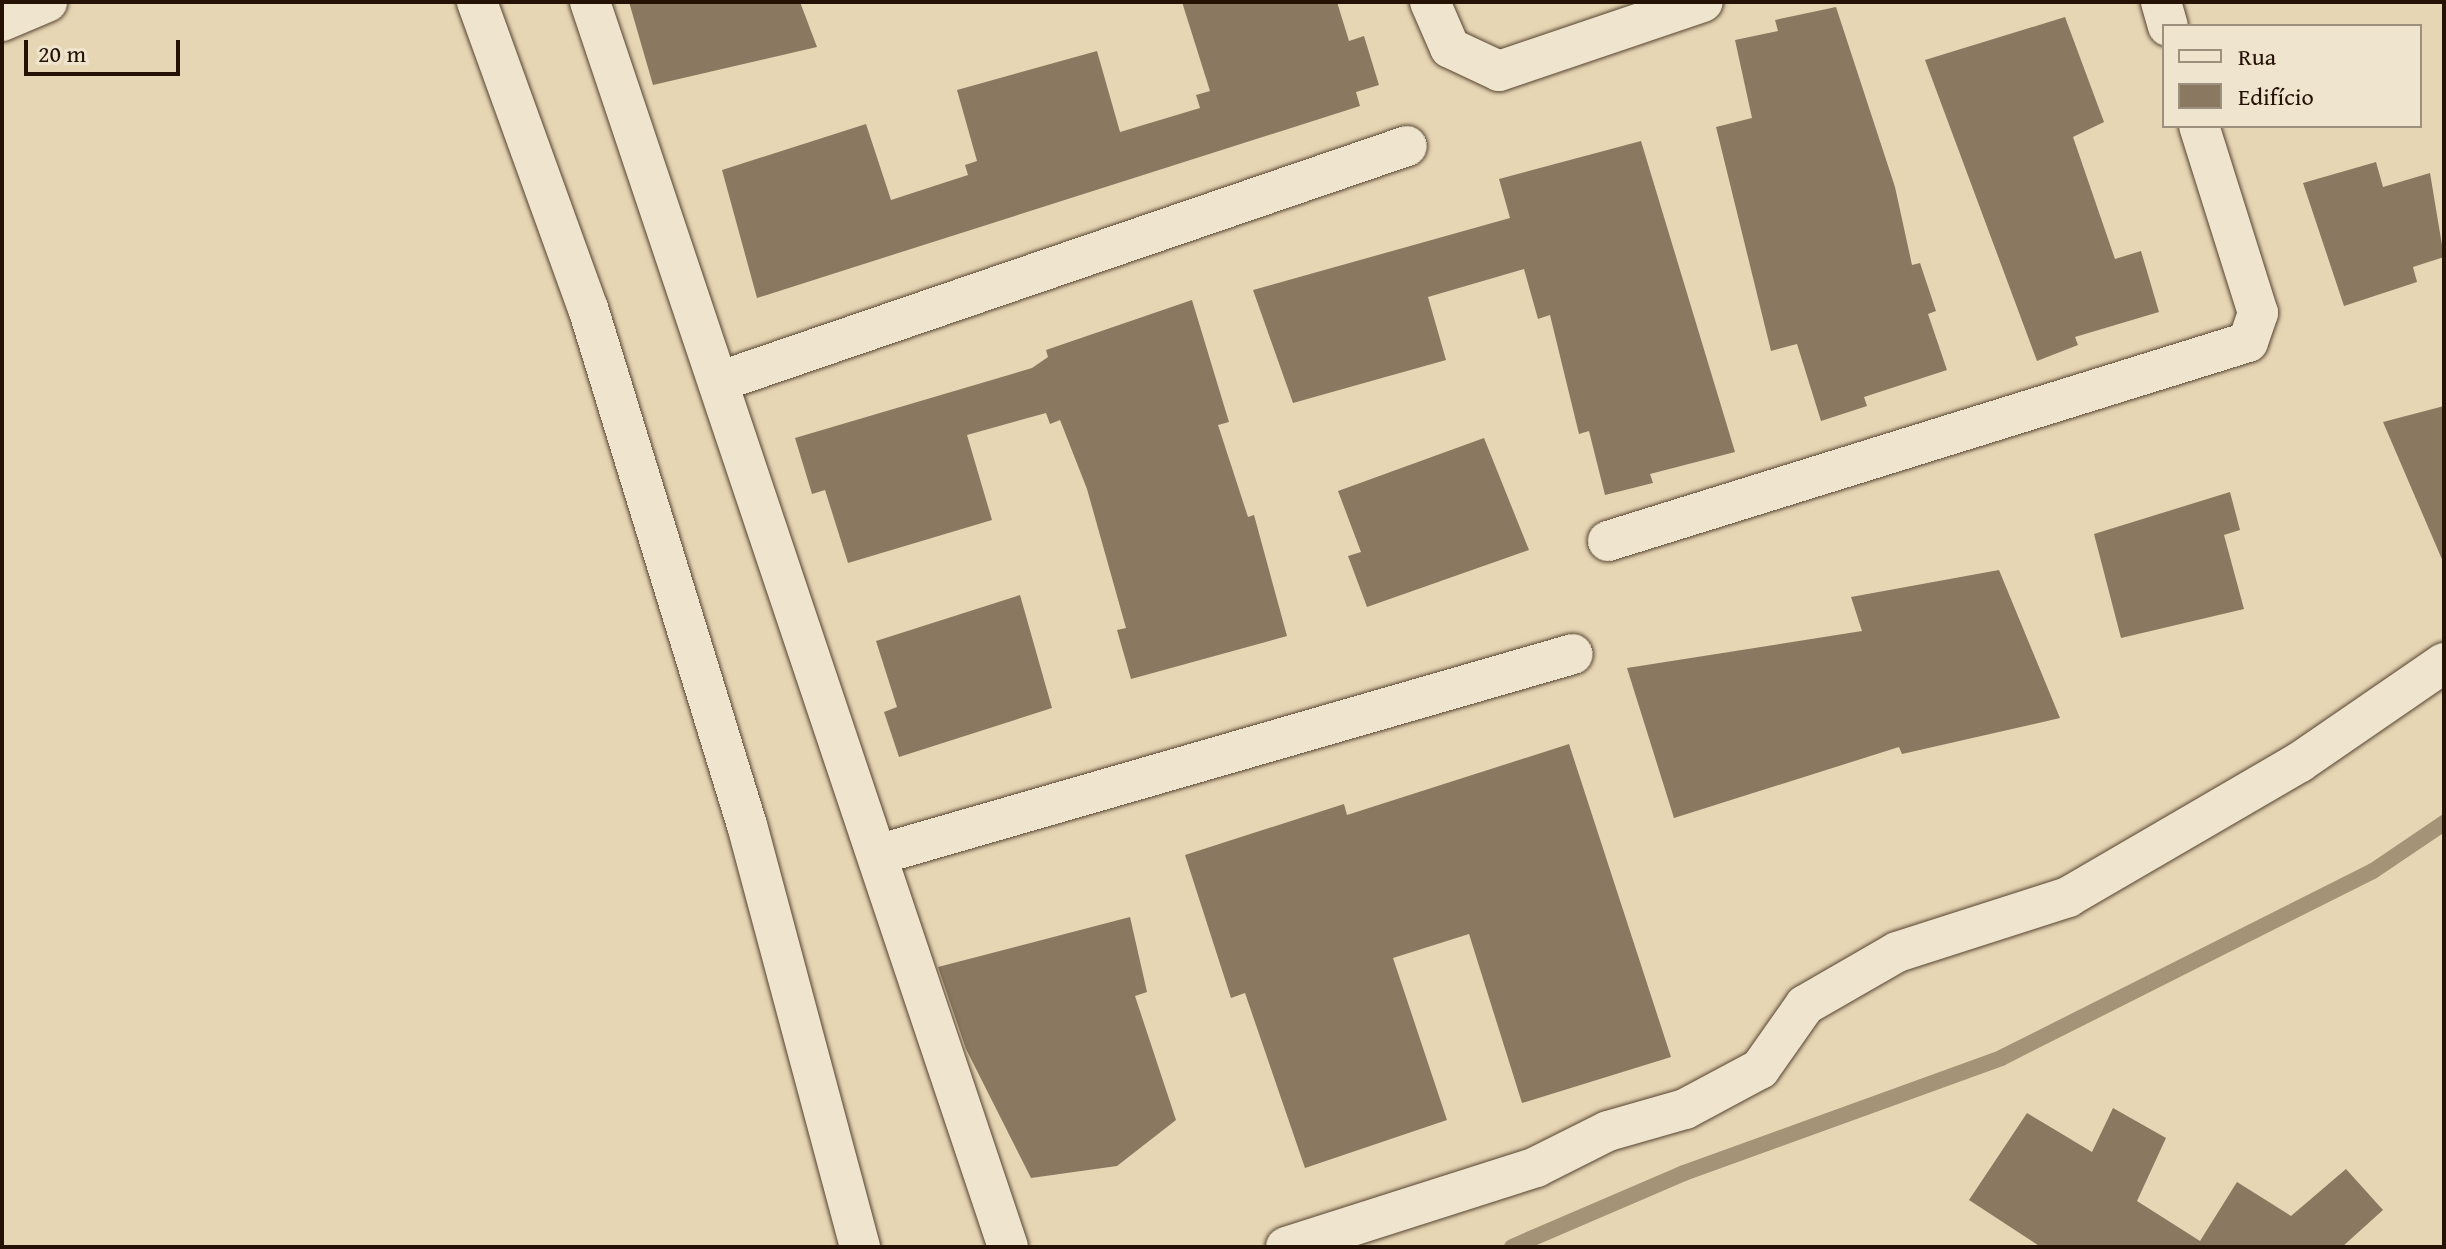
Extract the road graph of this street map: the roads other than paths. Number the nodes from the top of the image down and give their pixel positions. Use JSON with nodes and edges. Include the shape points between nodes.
{"nodes":[{"id":1,"x":47,"y":2,"type":"edge"},
{"id":2,"x":590,"y":2,"type":"edge"},
{"id":3,"x":1430,"y":2,"type":"edge"},
{"id":4,"x":1703,"y":2,"type":"edge"},
{"id":5,"x":2161,"y":2,"type":"edge"},
{"id":6,"x":474,"y":5,"type":"edge"},
{"id":7,"x":2,"y":21,"type":"edge"},
{"id":8,"x":2167,"y":24,"type":"edge"},
{"id":9,"x":2200,"y":128,"type":"edge"},
{"id":10,"x":1407,"y":146,"type":"dead end"},
{"id":11,"x":718,"y":382,"type":"junction"},
{"id":12,"x":1608,"y":541,"type":"dead end"},
{"id":13,"x":1573,"y":654,"type":"dead end"},
{"id":14,"x":2444,"y":663,"type":"edge"},
{"id":15,"x":877,"y":855,"type":"junction"},
{"id":16,"x":860,"y":1247,"type":"edge"},
{"id":17,"x":1008,"y":1247,"type":"edge"},
{"id":18,"x":1286,"y":1247,"type":"edge"}],
"edges":[{"from":1,"to":7,"type":"street"},
{"from":2,"to":11,"type":"street"},
{"from":3,"to":4,"type":"street","via":[[1450,48],[1499,71]]},
{"from":5,"to":8,"type":"street"},
{"from":6,"to":16,"type":"street","via":[[593,323],[747,825]]},
{"from":9,"to":12,"type":"street","via":[[2258,313],[2248,342]]},
{"from":10,"to":11,"type":"street"},
{"from":11,"to":15,"type":"street"},
{"from":13,"to":15,"type":"street"},
{"from":14,"to":18,"type":"street","via":[[2300,762],[2068,897],[1897,952],[1818,997],[1760,1069],[1685,1109],[1608,1131],[1536,1167]]},
{"from":15,"to":17,"type":"street"}]}
